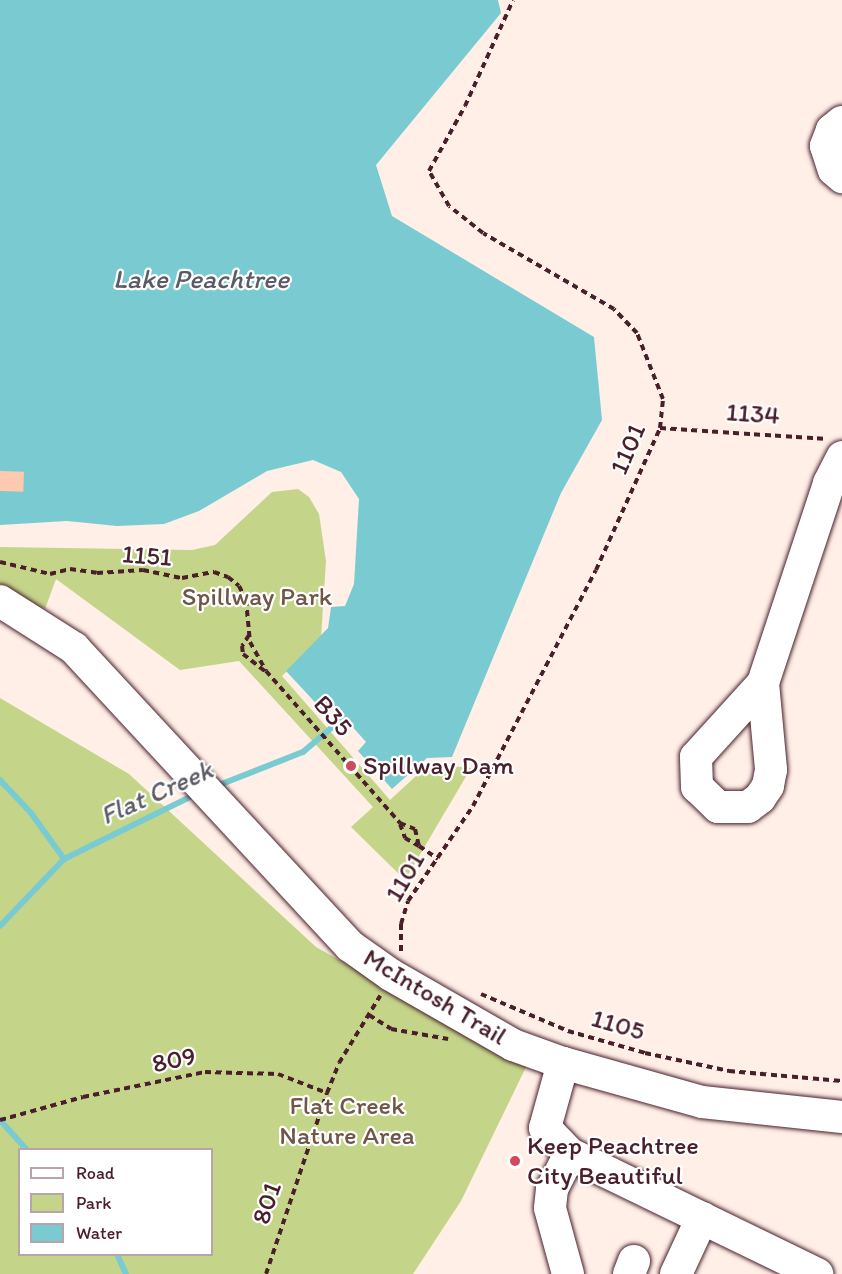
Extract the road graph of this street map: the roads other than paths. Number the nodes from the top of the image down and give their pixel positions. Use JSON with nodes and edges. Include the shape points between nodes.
{"nodes":[{"id":1,"x":842,"y":122,"type":"edge"},
{"id":2,"x":842,"y":177,"type":"edge"},
{"id":3,"x":836,"y":448,"type":"edge"},
{"id":4,"x":9,"y":605,"type":"edge"},
{"id":5,"x":763,"y":683,"type":"dead end"},
{"id":6,"x":563,"y":1063,"type":"junction"},
{"id":7,"x":842,"y":1116,"type":"edge"},
{"id":8,"x":570,"y":1154,"type":"junction"},
{"id":9,"x":702,"y":1218,"type":"junction"},
{"id":10,"x":568,"y":1274,"type":"edge"},
{"id":11,"x":676,"y":1274,"type":"edge"},
{"id":12,"x":817,"y":1274,"type":"edge"}],
"edges":[{"from":1,"to":2,"type":"street","via":[[832,130],[826,146],[834,170]]},
{"from":3,"to":5,"type":"street","via":[[829,483]]},
{"from":4,"to":6,"type":"street","name":"McIntosh Trail","via":[[74,648],[350,946],[391,975],[513,1045]]},
{"from":6,"to":7,"type":"street","name":"McIntosh Trail","via":[[702,1102]]},
{"from":6,"to":8,"type":"street","via":[[545,1128]]},
{"from":8,"to":9,"type":"street"},
{"from":8,"to":10,"type":"street","via":[[552,1189],[550,1208]]},
{"from":9,"to":11,"type":"street"},
{"from":9,"to":12,"type":"street"}]}
